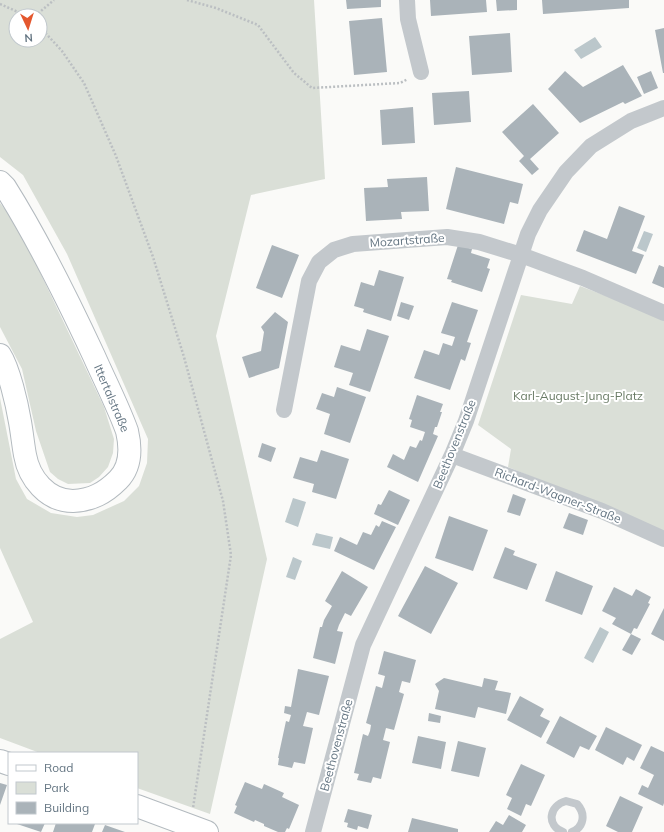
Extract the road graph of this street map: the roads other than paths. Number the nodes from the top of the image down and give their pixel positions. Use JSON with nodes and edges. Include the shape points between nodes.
{"nodes":[{"id":1,"x":407,"y":0,"type":"edge"},
{"id":2,"x":421,"y":72,"type":"road end"},
{"id":3,"x":664,"y":108,"type":"edge"},
{"id":4,"x":0,"y":182,"type":"edge"},
{"id":5,"x":521,"y":255,"type":"junction"},
{"id":6,"x":664,"y":313,"type":"edge"},
{"id":7,"x":0,"y":355,"type":"edge"},
{"id":8,"x":284,"y":410,"type":"dead end"},
{"id":9,"x":452,"y":455,"type":"junction"},
{"id":10,"x":664,"y":539,"type":"edge"},
{"id":11,"x":138,"y":806,"type":"edge"},
{"id":12,"x":201,"y":830,"type":"edge"},
{"id":13,"x":313,"y":832,"type":"edge"},
{"id":14,"x":563,"y":832,"type":"edge"},
{"id":15,"x":572,"y":832,"type":"edge"}],
"edges":[{"from":1,"to":2,"type":"street","via":[[408,19]]},
{"from":3,"to":5,"type":"street","name":"Beethovenstraße","via":[[631,121],[591,146],[581,156],[566,172],[540,210]]},
{"from":4,"to":7,"type":"main road","name":"Ittertalstraße","via":[[28,224],[59,283],[127,431],[130,444],[129,459],[121,477],[109,489],[95,497],[67,501],[46,493],[37,482],[29,470],[16,399]]},
{"from":5,"to":6,"type":"street","name":"Mozartstraße"},
{"from":5,"to":8,"type":"street","name":"Mozartstraße","via":[[479,242],[448,237],[353,244],[334,250],[319,262],[309,281]]},
{"from":5,"to":9,"type":"street","name":"Beethovenstraße","via":[[466,421]]},
{"from":9,"to":10,"type":"street","name":"Richard-Wagner-Straße","via":[[602,511]]},
{"from":9,"to":13,"type":"street","name":"Beethovenstraße","via":[[363,646]]},
{"from":11,"to":12,"type":"main road"},
{"from":14,"to":15,"type":"lane","via":[[554,826],[552,814],[556,806],[569,801],[577,804],[583,813],[581,825]]}]}
